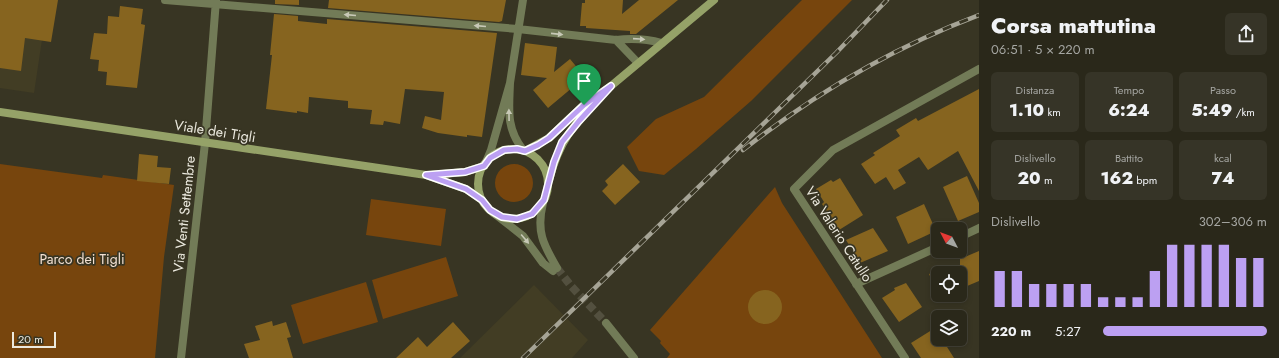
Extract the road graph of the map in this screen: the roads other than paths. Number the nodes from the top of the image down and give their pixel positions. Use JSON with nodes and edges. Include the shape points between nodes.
{"nodes":[{"id":1,"x":165,"y":0,"type":"edge"},
{"id":2,"x":524,"y":0,"type":"edge"},
{"id":3,"x":714,"y":0,"type":"edge"},
{"id":4,"x":216,"y":2,"type":"edge"},
{"id":5,"x":518,"y":29,"type":"junction"},
{"id":6,"x":616,"y":40,"type":"junction"},
{"id":7,"x":662,"y":43,"type":"junction"},
{"id":8,"x":638,"y":63,"type":"junction"},
{"id":9,"x":979,"y":69,"type":"edge"},
{"id":10,"x":510,"y":83,"type":"junction"},
{"id":11,"x":611,"y":86,"type":"junction"},
{"id":12,"x":0,"y":112,"type":"edge"},
{"id":13,"x":205,"y":142,"type":"junction"},
{"id":14,"x":524,"y":151,"type":"junction"},
{"id":15,"x":485,"y":164,"type":"junction"},
{"id":16,"x":426,"y":175,"type":"junction"},
{"id":17,"x":548,"y":183,"type":"junction"},
{"id":18,"x":482,"y":200,"type":"junction"},
{"id":19,"x":542,"y":203,"type":"junction"},
{"id":20,"x":496,"y":214,"type":"junction"},
{"id":21,"x":979,"y":228,"type":"edge"},
{"id":22,"x":967,"y":234,"type":"edge"},
{"id":23,"x":931,"y":250,"type":"edge"},
{"id":24,"x":856,"y":284,"type":"junction"},
{"id":25,"x":606,"y":323,"type":"tunnel mouth"},
{"id":26,"x":181,"y":358,"type":"edge"},
{"id":27,"x":634,"y":358,"type":"edge"},
{"id":28,"x":905,"y":358,"type":"edge"}],
"edges":[{"from":1,"to":4,"type":"street"},
{"from":2,"to":5,"type":"street"},
{"from":3,"to":7,"type":"street","name":"Viale dei Tigli"},
{"from":5,"to":4,"type":"street","one_way":true},
{"from":4,"to":13,"type":"street","name":"Via Venti Settembre"},
{"from":5,"to":6,"type":"street","one_way":true},
{"from":5,"to":10,"type":"street"},
{"from":6,"to":7,"type":"street","one_way":true,"via":[[628,38]]},
{"from":6,"to":8,"type":"street"},
{"from":7,"to":8,"type":"street","name":"Viale dei Tigli"},
{"from":8,"to":11,"type":"street","name":"Viale dei Tigli"},
{"from":9,"to":24,"type":"street","name":"Via Valerio Catullo","via":[[833,150],[794,189]]},
{"from":14,"to":10,"type":"street","one_way":true,"via":[[516,142],[510,125]]},
{"from":10,"to":15,"type":"street"},
{"from":11,"to":14,"type":"street","name":"Viale dei Tigli","via":[[584,105],[549,138]]},
{"from":11,"to":17,"type":"street","name":"Viale dei Tigli","via":[[568,134],[558,151]]},
{"from":12,"to":13,"type":"street","name":"Viale dei Tigli"},
{"from":13,"to":16,"type":"street","name":"Viale dei Tigli"},
{"from":13,"to":26,"type":"street","name":"Via Venti Settembre"},
{"from":14,"to":15,"type":"street","name":"Viale dei Tigli","via":[[504,150]]},
{"from":14,"to":17,"type":"street","via":[[544,166]]},
{"from":15,"to":16,"type":"street","name":"Viale dei Tigli","via":[[465,172]]},
{"from":15,"to":18,"type":"street","via":[[479,180]]},
{"from":16,"to":18,"type":"street","name":"Viale dei Tigli","via":[[466,189]]},
{"from":17,"to":19,"type":"street","name":"Viale dei Tigli","via":[[548,192]]},
{"from":18,"to":20,"type":"street","name":"Viale dei Tigli"},
{"from":19,"to":20,"type":"street","name":"Viale dei Tigli","via":[[532,214],[524,218],[509,219]]},
{"from":20,"to":19,"type":"street","one_way":true,"via":[[523,236],[543,263],[555,270],[542,240],[539,220]]},
{"from":21,"to":22,"type":"street"},
{"from":23,"to":24,"type":"street"},
{"from":24,"to":28,"type":"street","name":"Via Valerio Catullo"},
{"from":25,"to":27,"type":"street"}]}
